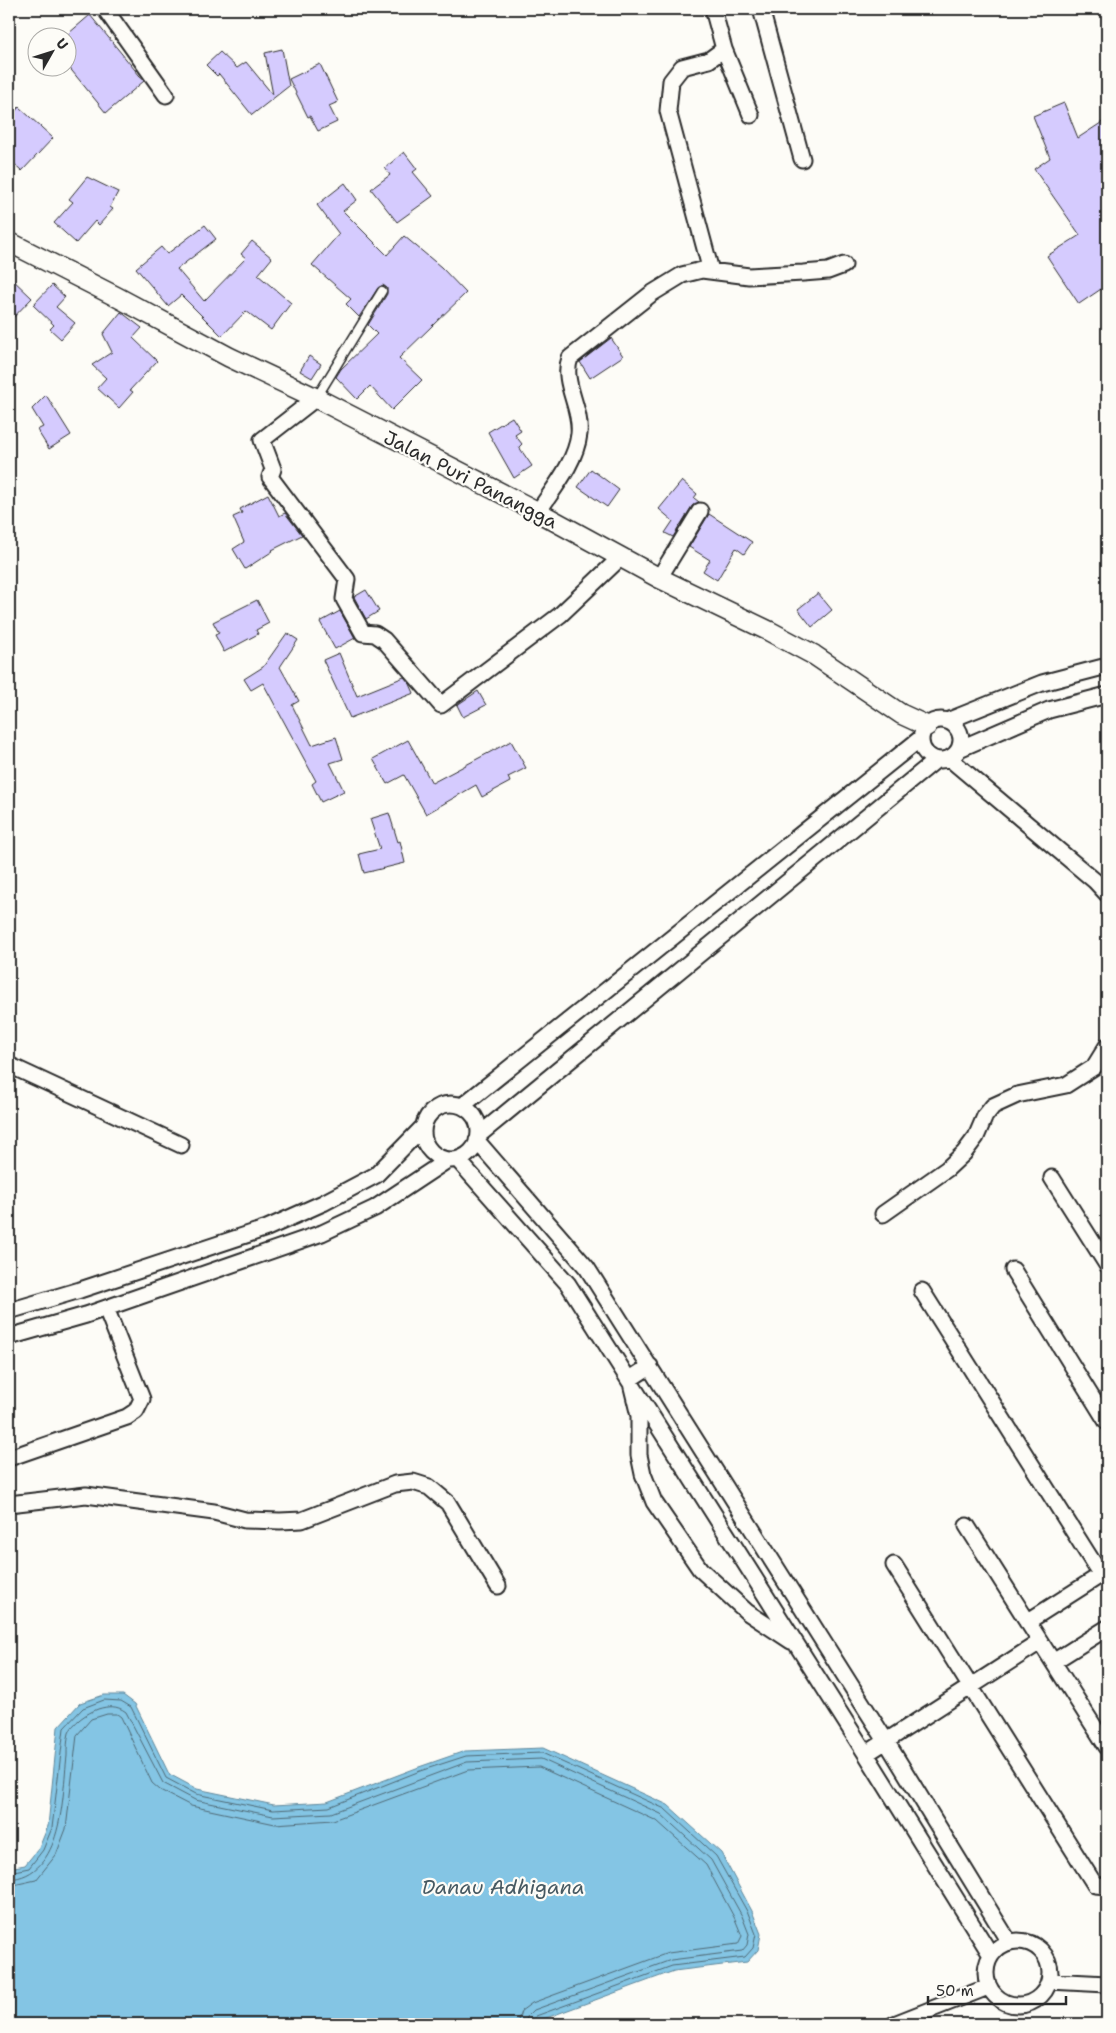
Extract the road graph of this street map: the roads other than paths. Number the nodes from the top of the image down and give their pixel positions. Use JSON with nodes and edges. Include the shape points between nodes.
{"nodes":[{"id":1,"x":105,"y":9,"type":"edge"},
{"id":2,"x":713,"y":9,"type":"edge"},
{"id":3,"x":761,"y":9,"type":"edge"},
{"id":4,"x":724,"y":49,"type":"junction"},
{"id":5,"x":166,"y":95,"type":"dead end"},
{"id":6,"x":751,"y":115,"type":"dead end"},
{"id":7,"x":802,"y":159,"type":"dead end"},
{"id":8,"x":11,"y":247,"type":"edge"},
{"id":9,"x":844,"y":265,"type":"dead end"},
{"id":10,"x":711,"y":271,"type":"junction"},
{"id":11,"x":382,"y":291,"type":"dead end"},
{"id":12,"x":316,"y":398,"type":"junction"},
{"id":13,"x":700,"y":511,"type":"dead end"},
{"id":14,"x":538,"y":512,"type":"junction"},
{"id":15,"x":621,"y":557,"type":"junction"},
{"id":16,"x":659,"y":578,"type":"junction"},
{"id":17,"x":1107,"y":666,"type":"edge"},
{"id":18,"x":1107,"y":695,"type":"edge"},
{"id":19,"x":948,"y":721,"type":"junction"},
{"id":20,"x":924,"y":732,"type":"junction"},
{"id":21,"x":948,"y":756,"type":"junction"},
{"id":22,"x":1107,"y":894,"type":"edge"},
{"id":23,"x":1107,"y":1046,"type":"edge"},
{"id":24,"x":9,"y":1064,"type":"edge"},
{"id":25,"x":462,"y":1106,"type":"junction"},
{"id":26,"x":422,"y":1128,"type":"junction"},
{"id":27,"x":478,"y":1138,"type":"junction"},
{"id":28,"x":181,"y":1145,"type":"dead end"},
{"id":29,"x":452,"y":1160,"type":"junction"},
{"id":30,"x":1052,"y":1178,"type":"dead end"},
{"id":31,"x":883,"y":1214,"type":"dead end"},
{"id":32,"x":1105,"y":1258,"type":"edge"},
{"id":33,"x":1012,"y":1270,"type":"dead end"},
{"id":34,"x":80,"y":1290,"type":"junction"},
{"id":35,"x":922,"y":1291,"type":"dead end"},
{"id":36,"x":106,"y":1308,"type":"junction"},
{"id":37,"x":9,"y":1311,"type":"edge"},
{"id":38,"x":86,"y":1315,"type":"junction"},
{"id":39,"x":9,"y":1337,"type":"edge"},
{"id":40,"x":650,"y":1366,"type":"junction"},
{"id":41,"x":630,"y":1379,"type":"junction"},
{"id":42,"x":1107,"y":1422,"type":"edge"},
{"id":43,"x":9,"y":1458,"type":"edge"},
{"id":44,"x":9,"y":1504,"type":"edge"},
{"id":45,"x":967,"y":1526,"type":"dead end"},
{"id":46,"x":894,"y":1565,"type":"dead end"},
{"id":47,"x":1104,"y":1572,"type":"edge"},
{"id":48,"x":498,"y":1586,"type":"dead end"},
{"id":49,"x":1027,"y":1622,"type":"junction"},
{"id":50,"x":1107,"y":1628,"type":"edge"},
{"id":51,"x":1040,"y":1642,"type":"junction"},
{"id":52,"x":796,"y":1644,"type":"junction"},
{"id":53,"x":1053,"y":1662,"type":"junction"},
{"id":54,"x":971,"y":1687,"type":"junction"},
{"id":55,"x":886,"y":1741,"type":"junction"},
{"id":56,"x":1107,"y":1747,"type":"edge"},
{"id":57,"x":866,"y":1754,"type":"junction"},
{"id":58,"x":1107,"y":1874,"type":"edge"},
{"id":59,"x":1101,"y":1886,"type":"edge"},
{"id":60,"x":1009,"y":1942,"type":"junction"},
{"id":61,"x":991,"y":1955,"type":"junction"},
{"id":62,"x":1049,"y":1981,"type":"junction"},
{"id":63,"x":1107,"y":1984,"type":"edge"},
{"id":64,"x":988,"y":1987,"type":"junction"},
{"id":65,"x":894,"y":2024,"type":"edge"}],
"edges":[{"from":1,"to":5,"type":"street"},
{"from":2,"to":4,"type":"street"},
{"from":3,"to":7,"type":"street"},
{"from":4,"to":6,"type":"street"},
{"from":4,"to":10,"type":"street","via":[[709,60],[682,68],[671,81],[668,111]]},
{"from":8,"to":12,"type":"street","name":"Jalan Puri Panangga"},
{"from":9,"to":10,"type":"street","via":[[828,271],[749,276]]},
{"from":10,"to":14,"type":"street","via":[[682,275],[659,289],[570,358],[567,366],[580,432],[576,451]]},
{"from":11,"to":12,"type":"lane"},
{"from":12,"to":14,"type":"street","name":"Jalan Puri Panangga"},
{"from":12,"to":15,"type":"street","via":[[262,440],[273,469],[270,477],[347,579],[344,599],[363,634],[375,634],[384,640],[441,705],[560,615]]},
{"from":13,"to":16,"type":"street"},
{"from":14,"to":15,"type":"street","name":"Jalan Puri Panangga"},
{"from":15,"to":16,"type":"street","name":"Jalan Puri Panangga"},
{"from":16,"to":20,"type":"street","name":"Jalan Puri Panangga","via":[[814,655]]},
{"from":17,"to":19,"type":"street","via":[[1042,683]]},
{"from":18,"to":21,"type":"street","via":[[1049,710]]},
{"from":19,"to":20,"type":"street","via":[[939,720]]},
{"from":19,"to":21,"type":"street","via":[[961,735]]},
{"from":20,"to":21,"type":"street","via":[[924,752]]},
{"from":20,"to":25,"type":"street"},
{"from":21,"to":22,"type":"street","via":[[1096,880]]},
{"from":21,"to":27,"type":"street"},
{"from":23,"to":31,"type":"street","via":[[1094,1067],[1066,1085],[1017,1095],[993,1106],[964,1153],[947,1169]]},
{"from":24,"to":28,"type":"street"},
{"from":25,"to":26,"type":"street","via":[[450,1103],[439,1106],[425,1119]]},
{"from":25,"to":27,"type":"street","via":[[472,1112],[478,1123]]},
{"from":26,"to":29,"type":"street","via":[[427,1149],[436,1156]]},
{"from":26,"to":34,"type":"street","via":[[376,1175],[323,1203],[267,1228]]},
{"from":27,"to":29,"type":"street","via":[[468,1155]]},
{"from":27,"to":40,"type":"street","via":[[588,1268]]},
{"from":29,"to":36,"type":"street","via":[[375,1208],[322,1233]]},
{"from":29,"to":41,"type":"street","via":[[568,1284]]},
{"from":30,"to":32,"type":"street"},
{"from":33,"to":42,"type":"street"},
{"from":34,"to":37,"type":"street"},
{"from":34,"to":38,"type":"street"},
{"from":35,"to":47,"type":"street"},
{"from":36,"to":38,"type":"street"},
{"from":36,"to":43,"type":"street","via":[[142,1399],[136,1411],[127,1417]]},
{"from":38,"to":39,"type":"street"},
{"from":40,"to":41,"type":"street"},
{"from":40,"to":55,"type":"street"},
{"from":41,"to":52,"type":"street"},
{"from":41,"to":52,"type":"street","via":[[639,1416],[642,1474],[654,1502],[700,1569],[747,1612]]},
{"from":44,"to":48,"type":"street","via":[[86,1495],[214,1512],[245,1520],[302,1520],[395,1484],[413,1482],[429,1487],[448,1503]]},
{"from":45,"to":49,"type":"street"},
{"from":46,"to":54,"type":"street"},
{"from":47,"to":49,"type":"street"},
{"from":49,"to":51,"type":"street"},
{"from":50,"to":53,"type":"street"},
{"from":51,"to":53,"type":"street"},
{"from":51,"to":54,"type":"street"},
{"from":52,"to":57,"type":"street"},
{"from":53,"to":56,"type":"street"},
{"from":54,"to":55,"type":"street"},
{"from":54,"to":59,"type":"street"},
{"from":55,"to":57,"type":"street"},
{"from":55,"to":60,"type":"street"},
{"from":57,"to":61,"type":"street"},
{"from":58,"to":59,"type":"street"},
{"from":60,"to":61,"type":"street"},
{"from":60,"to":62,"type":"street","via":[[1020,1940],[1040,1950],[1047,1959]]},
{"from":61,"to":64,"type":"street","via":[[986,1965]]},
{"from":62,"to":63,"type":"street"},
{"from":62,"to":64,"type":"street","via":[[1037,1999],[1027,2004],[1005,2002]]},
{"from":64,"to":65,"type":"street"}]}
